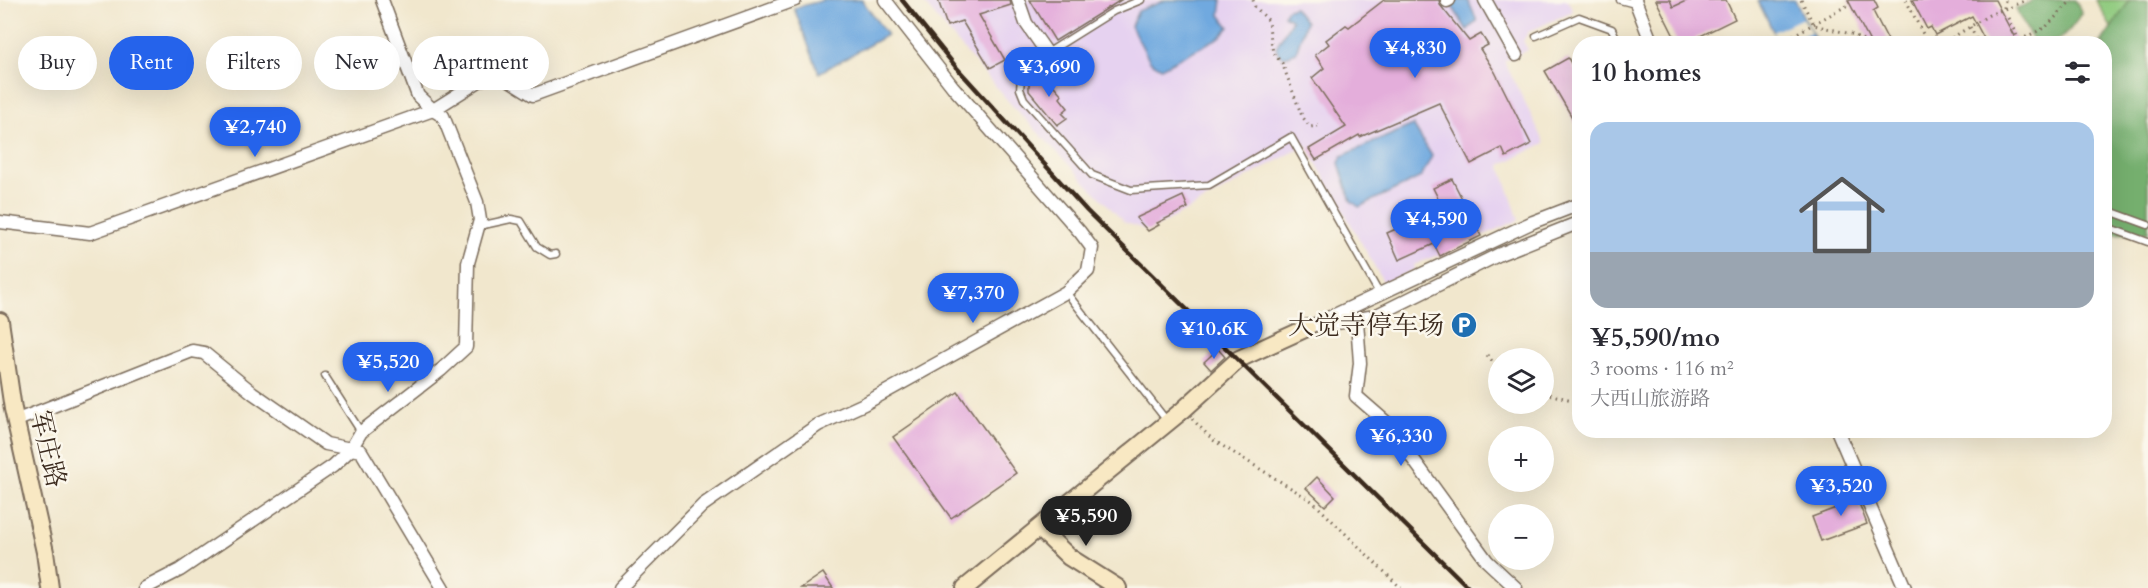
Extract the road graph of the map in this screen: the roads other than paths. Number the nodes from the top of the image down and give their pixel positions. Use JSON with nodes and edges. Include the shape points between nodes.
{"nodes":[{"id":1,"x":382,"y":0,"type":"edge"},
{"id":2,"x":795,"y":0,"type":"edge"},
{"id":3,"x":885,"y":0,"type":"edge"},
{"id":4,"x":1018,"y":0,"type":"edge"},
{"id":5,"x":1141,"y":0,"type":"edge"},
{"id":6,"x":1485,"y":0,"type":"edge"},
{"id":7,"x":1620,"y":0,"type":"edge"},
{"id":8,"x":1635,"y":2,"type":"edge"},
{"id":9,"x":1536,"y":36,"type":"dead end"},
{"id":10,"x":1616,"y":36,"type":"edge"},
{"id":11,"x":1649,"y":36,"type":"edge"},
{"id":12,"x":1047,"y":53,"type":"junction"},
{"id":13,"x":1516,"y":55,"type":"dead end"},
{"id":14,"x":433,"y":110,"type":"junction"},
{"id":15,"x":1572,"y":207,"type":"edge"},
{"id":16,"x":2112,"y":212,"type":"edge"},
{"id":17,"x":0,"y":222,"type":"edge"},
{"id":18,"x":1572,"y":225,"type":"edge"},
{"id":19,"x":2148,"y":225,"type":"edge"},
{"id":20,"x":479,"y":226,"type":"junction"},
{"id":21,"x":2112,"y":229,"type":"edge"},
{"id":22,"x":2148,"y":242,"type":"edge"},
{"id":23,"x":556,"y":254,"type":"dead end"},
{"id":24,"x":1066,"y":292,"type":"junction"},
{"id":25,"x":1378,"y":293,"type":"junction"},
{"id":26,"x":0,"y":321,"type":"edge"},
{"id":27,"x":1357,"y":321,"type":"junction"},
{"id":28,"x":1307,"y":328,"type":"junction"},
{"id":29,"x":325,"y":376,"type":"dead end"},
{"id":30,"x":11,"y":414,"type":"junction"},
{"id":31,"x":1167,"y":421,"type":"junction"},
{"id":32,"x":361,"y":432,"type":"junction"},
{"id":33,"x":1840,"y":438,"type":"edge"},
{"id":34,"x":351,"y":449,"type":"junction"},
{"id":35,"x":1039,"y":528,"type":"junction"},
{"id":36,"x":1114,"y":587,"type":"edge"},
{"id":37,"x":50,"y":588,"type":"edge"},
{"id":38,"x":145,"y":588,"type":"edge"},
{"id":39,"x":443,"y":588,"type":"edge"},
{"id":40,"x":620,"y":588,"type":"edge"},
{"id":41,"x":965,"y":588,"type":"edge"},
{"id":42,"x":1516,"y":588,"type":"edge"},
{"id":43,"x":1905,"y":588,"type":"edge"}],
"edges":[{"from":1,"to":14,"type":"street","via":[[418,96]]},
{"from":2,"to":14,"type":"street","via":[[533,95],[495,71]]},
{"from":3,"to":24,"type":"street","via":[[953,87],[1092,248],[1088,271]]},
{"from":4,"to":12,"type":"street","via":[[1026,23]]},
{"from":5,"to":12,"type":"lane","via":[[1114,11]]},
{"from":6,"to":13,"type":"street"},
{"from":7,"to":8,"type":"lane"},
{"from":8,"to":11,"type":"street"},
{"from":9,"to":10,"type":"lane","via":[[1579,17],[1612,28]]},
{"from":12,"to":25,"type":"lane","via":[[1031,63],[1021,79],[1024,99],[1092,175],[1108,183],[1131,190],[1209,185],[1291,137]]},
{"from":14,"to":17,"type":"street","via":[[90,233]]},
{"from":14,"to":20,"type":"street","via":[[443,116],[477,202]]},
{"from":15,"to":25,"type":"street"},
{"from":16,"to":19,"type":"lane"},
{"from":18,"to":27,"type":"street"},
{"from":20,"to":23,"type":"lane","via":[[511,219],[521,222],[537,247],[550,255]]},
{"from":20,"to":32,"type":"street","via":[[468,263],[466,347]]},
{"from":21,"to":22,"type":"lane"},
{"from":24,"to":31,"type":"lane"},
{"from":24,"to":40,"type":"street","via":[[864,404],[818,425],[703,505]]},
{"from":25,"to":28,"type":"street"},
{"from":26,"to":30,"type":"street","name":"军庄路"},
{"from":27,"to":28,"type":"street"},
{"from":27,"to":42,"type":"street","via":[[1360,363],[1356,396],[1387,423],[1487,561]]},
{"from":28,"to":31,"type":"street","via":[[1239,359]]},
{"from":29,"to":32,"type":"lane"},
{"from":30,"to":34,"type":"street","via":[[192,351],[204,353],[326,444]]},
{"from":30,"to":37,"type":"street","name":"军庄路"},
{"from":31,"to":35,"type":"street"},
{"from":32,"to":34,"type":"street"},
{"from":33,"to":43,"type":"street"},
{"from":34,"to":38,"type":"street","via":[[333,466],[180,570]]},
{"from":34,"to":39,"type":"street","via":[[361,451]]},
{"from":35,"to":36,"type":"street","via":[[1069,557]]},
{"from":35,"to":41,"type":"street"}]}
